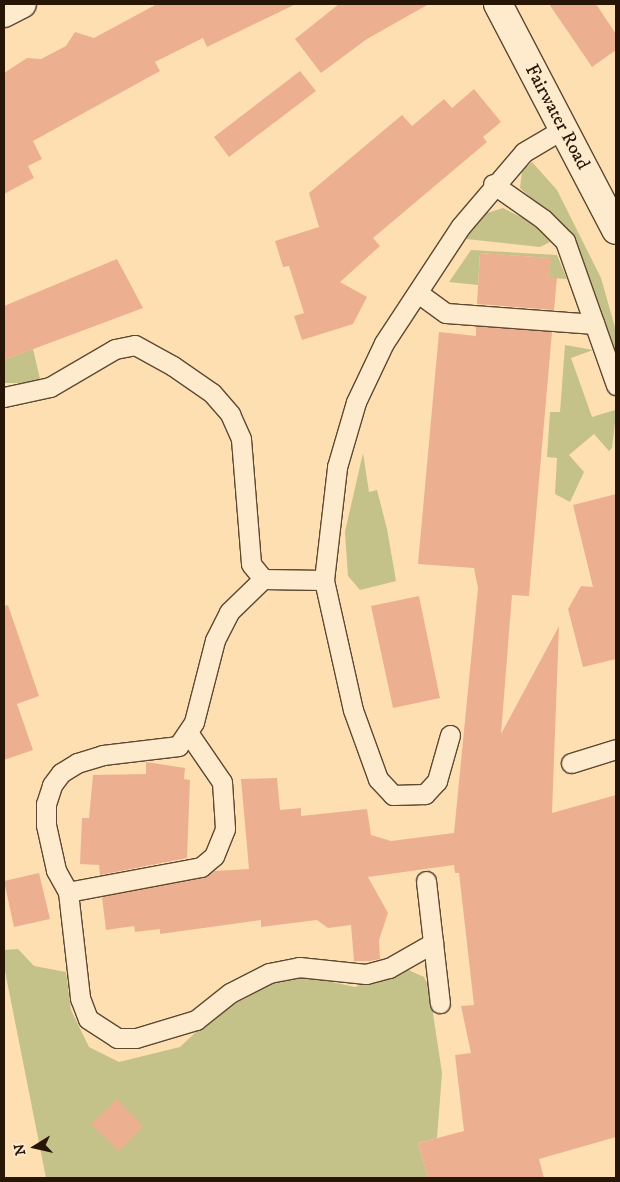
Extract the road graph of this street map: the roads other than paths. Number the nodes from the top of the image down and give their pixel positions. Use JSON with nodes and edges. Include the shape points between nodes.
{"nodes":[{"id":1,"x":22,"y":4,"type":"edge"},
{"id":2,"x":498,"y":4,"type":"edge"},
{"id":3,"x":4,"y":12,"type":"edge"},
{"id":4,"x":563,"y":129,"type":"junction"},
{"id":5,"x":493,"y":184,"type":"junction"},
{"id":6,"x":609,"y":195,"type":"edge"},
{"id":7,"x":616,"y":230,"type":"edge"},
{"id":8,"x":418,"y":293,"type":"junction"},
{"id":9,"x":595,"y":324,"type":"junction"},
{"id":10,"x":616,"y":385,"type":"edge"},
{"id":11,"x":4,"y":397,"type":"edge"},
{"id":12,"x":263,"y":579,"type":"junction"},
{"id":13,"x":324,"y":580,"type":"junction"},
{"id":14,"x":188,"y":734,"type":"junction"},
{"id":15,"x":450,"y":735,"type":"dead end"},
{"id":16,"x":616,"y":749,"type":"edge"},
{"id":17,"x":571,"y":763,"type":"dead end"},
{"id":18,"x":426,"y":881,"type":"dead end"},
{"id":19,"x":68,"y":892,"type":"junction"},
{"id":20,"x":433,"y":943,"type":"junction"},
{"id":21,"x":440,"y":1003,"type":"dead end"}],
"edges":[{"from":1,"to":3,"type":"street"},
{"from":2,"to":4,"type":"street","name":"Fairwater Road"},
{"from":4,"to":5,"type":"lane","via":[[524,152]]},
{"from":4,"to":6,"type":"street","name":"Fairwater Road"},
{"from":5,"to":8,"type":"lane"},
{"from":5,"to":9,"type":"lane","via":[[543,219],[564,240]]},
{"from":6,"to":7,"type":"street","name":"Fairwater Road"},
{"from":8,"to":9,"type":"lane","via":[[446,314]]},
{"from":8,"to":13,"type":"lane","via":[[384,343],[356,402],[336,467]]},
{"from":9,"to":10,"type":"lane"},
{"from":11,"to":12,"type":"lane","via":[[50,387],[115,349],[135,345],[212,393],[230,414],[241,439],[251,564]]},
{"from":12,"to":13,"type":"lane"},
{"from":12,"to":14,"type":"lane","via":[[229,612],[215,640]]},
{"from":13,"to":15,"type":"lane","via":[[353,710],[386,789],[393,795],[425,794],[437,781]]},
{"from":14,"to":19,"type":"lane","via":[[178,746],[104,755],[61,773],[46,804],[46,826],[56,870]]},
{"from":14,"to":19,"type":"lane","via":[[222,782],[225,828],[214,856],[200,867]]},
{"from":16,"to":17,"type":"lane"},
{"from":18,"to":20,"type":"lane"},
{"from":19,"to":20,"type":"lane","via":[[80,998],[88,1019],[117,1038],[136,1038],[196,1020],[230,993],[269,973],[299,967],[366,974],[389,968]]},
{"from":20,"to":21,"type":"lane"}]}
